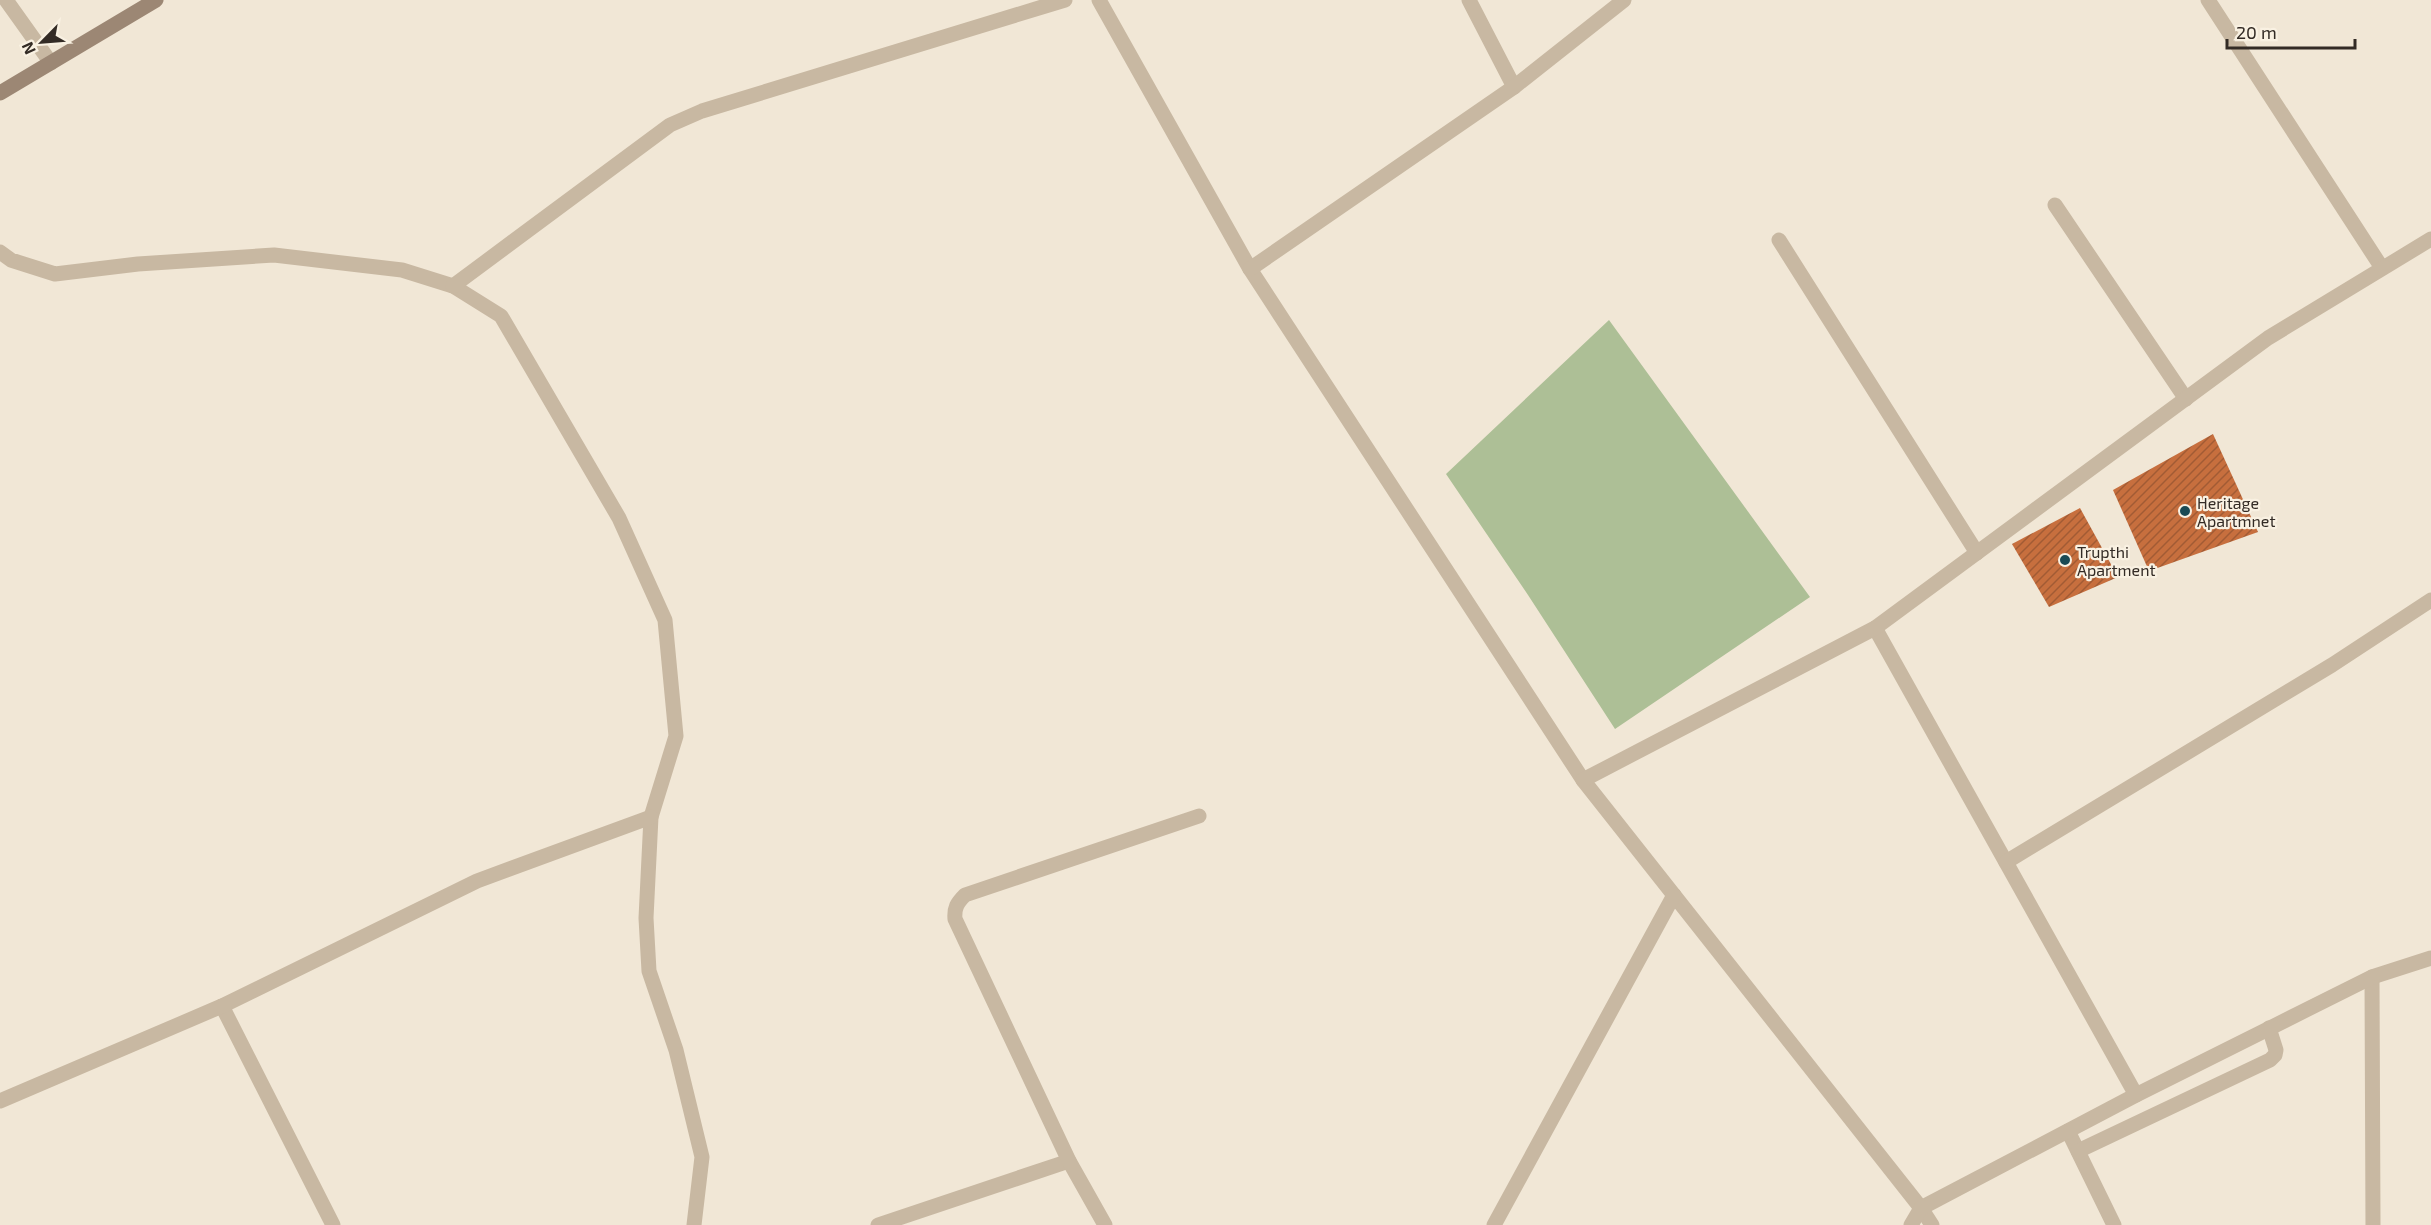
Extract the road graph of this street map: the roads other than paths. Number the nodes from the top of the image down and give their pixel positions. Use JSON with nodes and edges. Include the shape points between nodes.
{"nodes":[{"id":1,"x":6,"y":0,"type":"edge"},
{"id":2,"x":156,"y":0,"type":"edge"},
{"id":3,"x":1065,"y":0,"type":"edge"},
{"id":4,"x":1099,"y":0,"type":"edge"},
{"id":5,"x":1469,"y":0,"type":"edge"},
{"id":6,"x":1624,"y":0,"type":"edge"},
{"id":7,"x":2208,"y":0,"type":"edge"},
{"id":8,"x":51,"y":63,"type":"junction"},
{"id":9,"x":1514,"y":87,"type":"junction"},
{"id":10,"x":0,"y":93,"type":"edge"},
{"id":11,"x":2055,"y":204,"type":"dead end"},
{"id":12,"x":2431,"y":239,"type":"edge"},
{"id":13,"x":1779,"y":240,"type":"dead end"},
{"id":14,"x":0,"y":252,"type":"edge"},
{"id":15,"x":2382,"y":268,"type":"junction"},
{"id":16,"x":1250,"y":269,"type":"junction"},
{"id":17,"x":453,"y":286,"type":"junction"},
{"id":18,"x":2186,"y":399,"type":"junction"},
{"id":19,"x":1977,"y":552,"type":"junction"},
{"id":20,"x":2431,"y":600,"type":"edge"},
{"id":21,"x":1875,"y":628,"type":"junction"},
{"id":22,"x":1583,"y":780,"type":"junction"},
{"id":23,"x":1199,"y":816,"type":"dead end"},
{"id":24,"x":651,"y":817,"type":"junction"},
{"id":25,"x":2006,"y":862,"type":"junction"},
{"id":26,"x":1674,"y":895,"type":"junction"},
{"id":27,"x":2431,"y":958,"type":"edge"},
{"id":28,"x":2372,"y":977,"type":"junction"},
{"id":29,"x":222,"y":1006,"type":"junction"},
{"id":30,"x":2269,"y":1028,"type":"junction"},
{"id":31,"x":2136,"y":1095,"type":"junction"},
{"id":32,"x":0,"y":1101,"type":"edge"},
{"id":33,"x":2068,"y":1131,"type":"junction"},
{"id":34,"x":2078,"y":1151,"type":"junction"},
{"id":35,"x":1069,"y":1161,"type":"junction"},
{"id":36,"x":1921,"y":1208,"type":"junction"},
{"id":37,"x":333,"y":1225,"type":"edge"},
{"id":38,"x":694,"y":1225,"type":"edge"},
{"id":39,"x":878,"y":1225,"type":"edge"},
{"id":40,"x":1105,"y":1225,"type":"edge"},
{"id":41,"x":1494,"y":1225,"type":"edge"},
{"id":42,"x":1911,"y":1225,"type":"edge"},
{"id":43,"x":1932,"y":1225,"type":"edge"},
{"id":44,"x":2114,"y":1225,"type":"edge"},
{"id":45,"x":2373,"y":1225,"type":"edge"}],
"edges":[{"from":1,"to":8,"type":"street"},
{"from":2,"to":8,"type":"main road"},
{"from":3,"to":17,"type":"street","via":[[702,111],[670,125]]},
{"from":4,"to":16,"type":"street"},
{"from":5,"to":9,"type":"street"},
{"from":6,"to":9,"type":"street"},
{"from":7,"to":15,"type":"street"},
{"from":8,"to":10,"type":"main road"},
{"from":9,"to":16,"type":"street"},
{"from":11,"to":18,"type":"street"},
{"from":12,"to":15,"type":"street"},
{"from":13,"to":19,"type":"street"},
{"from":14,"to":17,"type":"street","via":[[11,260],[55,274],[274,255],[402,270]]},
{"from":15,"to":18,"type":"street","via":[[2268,338]]},
{"from":16,"to":22,"type":"street"},
{"from":17,"to":24,"type":"street","via":[[501,316],[619,518],[665,620],[676,736]]},
{"from":18,"to":19,"type":"street"},
{"from":19,"to":21,"type":"street"},
{"from":20,"to":25,"type":"street","via":[[2332,665]]},
{"from":21,"to":22,"type":"street"},
{"from":21,"to":25,"type":"street"},
{"from":22,"to":26,"type":"street"},
{"from":23,"to":35,"type":"street","via":[[965,895],[956,904],[955,919]]},
{"from":24,"to":29,"type":"street","via":[[477,881]]},
{"from":24,"to":38,"type":"street","via":[[646,918],[649,971],[676,1050],[702,1157]]},
{"from":25,"to":31,"type":"street"},
{"from":26,"to":36,"type":"street"},
{"from":26,"to":41,"type":"street"},
{"from":27,"to":28,"type":"street"},
{"from":28,"to":30,"type":"street"},
{"from":28,"to":45,"type":"street"},
{"from":29,"to":32,"type":"street"},
{"from":29,"to":37,"type":"street"},
{"from":30,"to":31,"type":"street"},
{"from":30,"to":34,"type":"street","via":[[2276,1050],[2270,1060]]},
{"from":31,"to":33,"type":"street"},
{"from":33,"to":34,"type":"street"},
{"from":33,"to":36,"type":"street"},
{"from":34,"to":44,"type":"street"},
{"from":35,"to":39,"type":"street"},
{"from":35,"to":40,"type":"street"},
{"from":36,"to":42,"type":"street"},
{"from":36,"to":43,"type":"street"}]}
